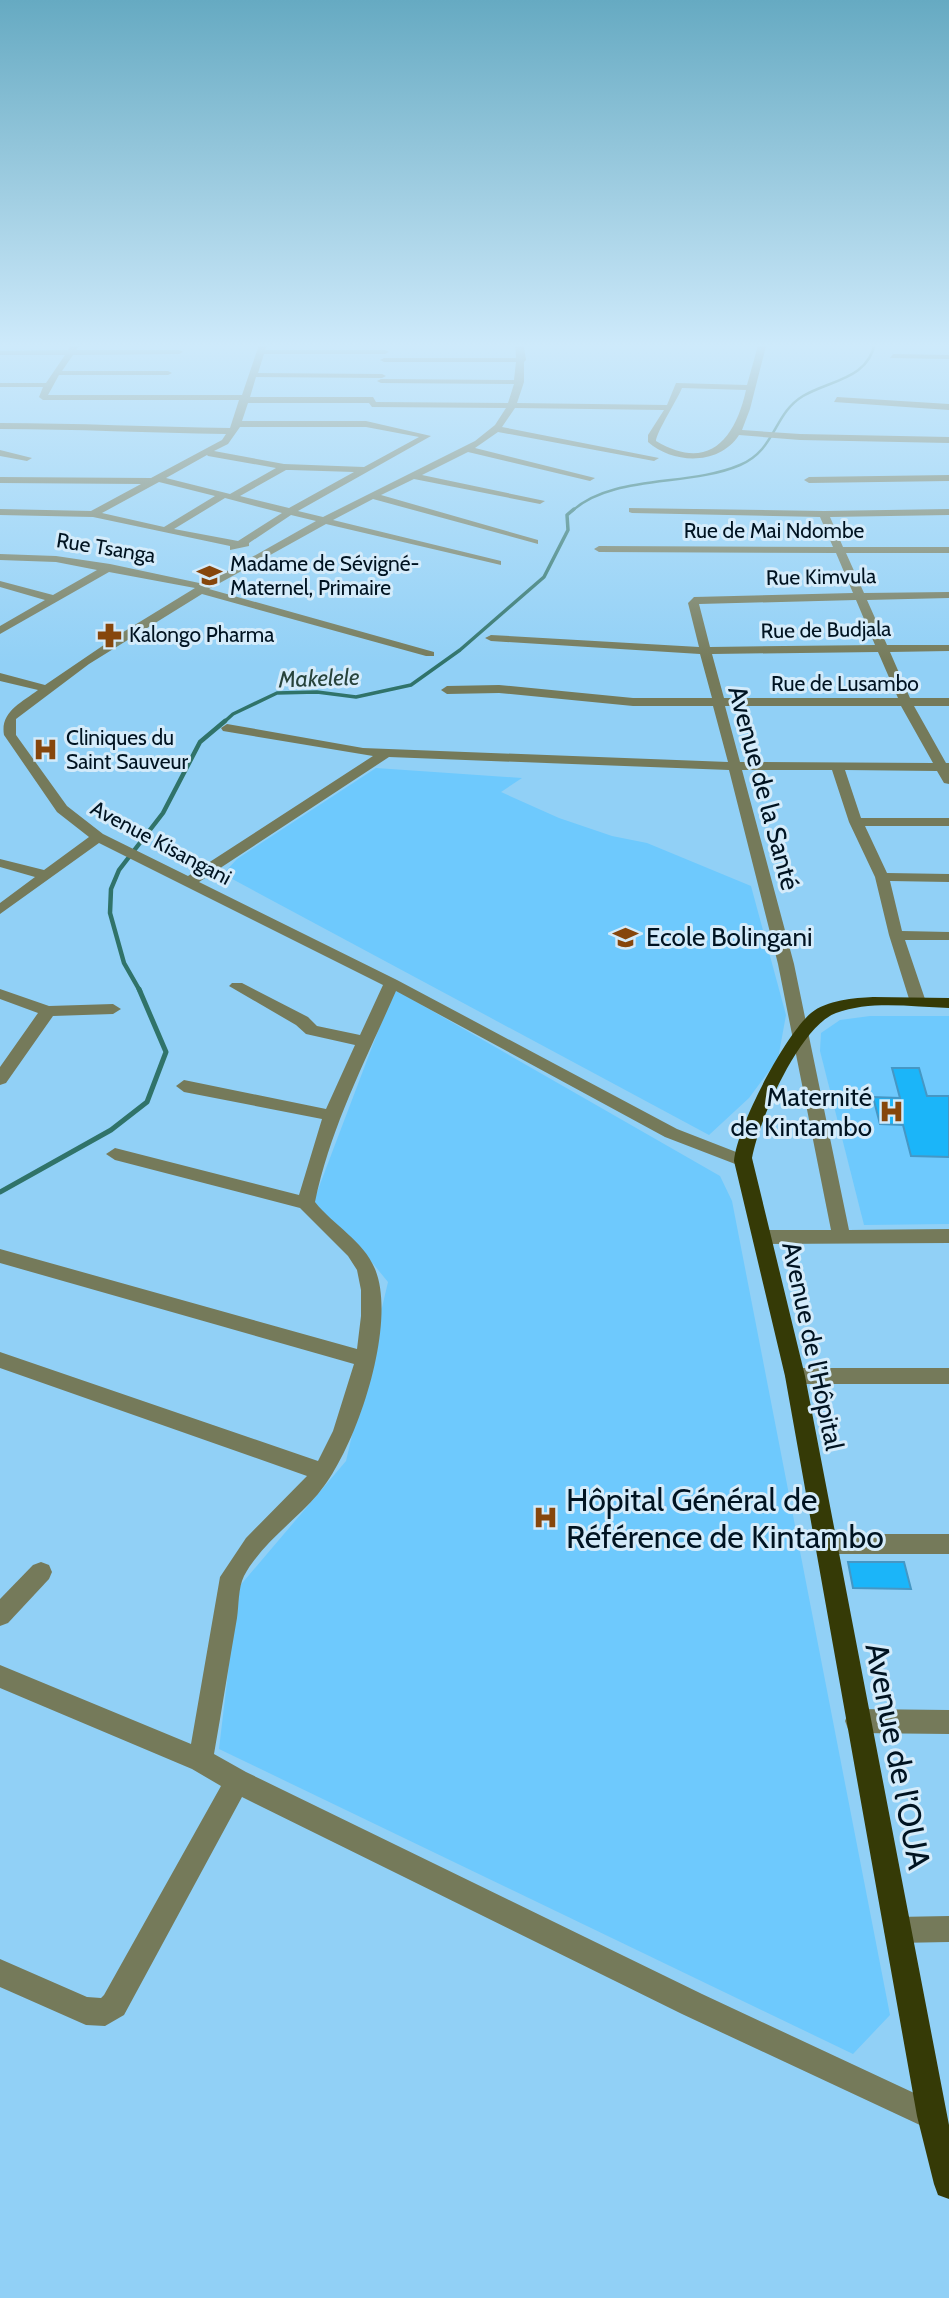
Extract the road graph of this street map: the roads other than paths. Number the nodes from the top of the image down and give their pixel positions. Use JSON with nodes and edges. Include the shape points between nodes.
{"nodes":[{"id":1,"x":214,"y":449,"type":"edge"},
{"id":2,"x":403,"y":449,"type":"edge"},
{"id":3,"x":467,"y":449,"type":"edge"},
{"id":4,"x":468,"y":449,"type":"edge"},
{"id":5,"x":606,"y":449,"type":"edge"},
{"id":6,"x":667,"y":449,"type":"edge"},
{"id":7,"x":720,"y":449,"type":"edge"},
{"id":8,"x":0,"y":453,"type":"edge"},
{"id":9,"x":208,"y":453,"type":"junction"},
{"id":10,"x":27,"y":458,"type":"dead end"},
{"id":11,"x":654,"y":458,"type":"dead end"},
{"id":12,"x":285,"y":467,"type":"junction"},
{"id":13,"x":365,"y":470,"type":"junction"},
{"id":14,"x":412,"y":477,"type":"junction"},
{"id":15,"x":590,"y":478,"type":"dead end"},
{"id":16,"x":949,"y":478,"type":"edge"},
{"id":17,"x":0,"y":480,"type":"edge"},
{"id":18,"x":156,"y":480,"type":"junction"},
{"id":19,"x":809,"y":480,"type":"dead end"},
{"id":20,"x":342,"y":482,"type":"junction"},
{"id":21,"x":229,"y":496,"type":"junction"},
{"id":22,"x":373,"y":496,"type":"junction"},
{"id":23,"x":540,"y":501,"type":"dead end"},
{"id":24,"x":632,"y":510,"type":"dead end"},
{"id":25,"x":291,"y":511,"type":"junction"},
{"id":26,"x":0,"y":512,"type":"edge"},
{"id":27,"x":949,"y":512,"type":"edge"},
{"id":28,"x":93,"y":514,"type":"junction"},
{"id":29,"x":824,"y":514,"type":"junction"},
{"id":30,"x":326,"y":520,"type":"junction"},
{"id":31,"x":167,"y":529,"type":"junction"},
{"id":32,"x":534,"y":542,"type":"dead end"},
{"id":33,"x":234,"y":545,"type":"junction"},
{"id":34,"x":599,"y":549,"type":"dead end"},
{"id":35,"x":840,"y":550,"type":"junction"},
{"id":36,"x":949,"y":550,"type":"edge"},
{"id":37,"x":266,"y":553,"type":"junction"},
{"id":38,"x":3,"y":558,"type":"edge"},
{"id":39,"x":497,"y":563,"type":"dead end"},
{"id":40,"x":110,"y":567,"type":"junction"},
{"id":41,"x":0,"y":584,"type":"edge"},
{"id":42,"x":203,"y":588,"type":"junction"},
{"id":43,"x":859,"y":595,"type":"junction"},
{"id":44,"x":949,"y":595,"type":"edge"},
{"id":45,"x":54,"y":598,"type":"junction"},
{"id":46,"x":695,"y":600,"type":"joint"},
{"id":47,"x":0,"y":631,"type":"edge"},
{"id":48,"x":491,"y":639,"type":"dead end"},
{"id":49,"x":949,"y":648,"type":"edge"},
{"id":50,"x":884,"y":649,"type":"junction"},
{"id":51,"x":704,"y":651,"type":"junction"},
{"id":52,"x":430,"y":654,"type":"dead end"},
{"id":53,"x":0,"y":677,"type":"edge"},
{"id":54,"x":46,"y":689,"type":"junction"},
{"id":55,"x":447,"y":690,"type":"dead end"},
{"id":56,"x":949,"y":702,"type":"edge"},
{"id":57,"x":906,"y":703,"type":"junction"},
{"id":58,"x":717,"y":704,"type":"junction"},
{"id":59,"x":5,"y":720,"type":"edge"},
{"id":60,"x":227,"y":728,"type":"dead end"},
{"id":61,"x":386,"y":753,"type":"junction"},
{"id":62,"x":735,"y":766,"type":"junction"},
{"id":63,"x":837,"y":766,"type":"junction"},
{"id":64,"x":946,"y":767,"type":"edge"},
{"id":65,"x":949,"y":780,"type":"edge"},
{"id":66,"x":856,"y":822,"type":"junction"},
{"id":67,"x":949,"y":822,"type":"edge"},
{"id":68,"x":98,"y":836,"type":"junction"},
{"id":69,"x":0,"y":863,"type":"edge"},
{"id":70,"x":45,"y":875,"type":"junction"},
{"id":71,"x":882,"y":877,"type":"junction"},
{"id":72,"x":949,"y":877,"type":"edge"},
{"id":73,"x":188,"y":883,"type":"junction"},
{"id":74,"x":0,"y":910,"type":"edge"},
{"id":75,"x":896,"y":935,"type":"junction"},
{"id":76,"x":949,"y":936,"type":"edge"},
{"id":77,"x":392,"y":983,"type":"junction"},
{"id":78,"x":237,"y":985,"type":"dead end"},
{"id":79,"x":0,"y":994,"type":"edge"},
{"id":80,"x":918,"y":1002,"type":"junction"},
{"id":81,"x":949,"y":1003,"type":"edge"},
{"id":82,"x":113,"y":1009,"type":"dead end"},
{"id":83,"x":48,"y":1011,"type":"junction"},
{"id":84,"x":801,"y":1035,"type":"junction"},
{"id":85,"x":366,"y":1042,"type":"junction"},
{"id":86,"x":0,"y":1078,"type":"edge"},
{"id":87,"x":184,"y":1086,"type":"dead end"},
{"id":88,"x":334,"y":1116,"type":"junction"},
{"id":89,"x":115,"y":1154,"type":"dead end"},
{"id":90,"x":743,"y":1161,"type":"junction"},
{"id":91,"x":306,"y":1203,"type":"junction"},
{"id":92,"x":841,"y":1236,"type":"junction"},
{"id":93,"x":949,"y":1236,"type":"edge"},
{"id":94,"x":763,"y":1237,"type":"junction"},
{"id":95,"x":0,"y":1256,"type":"edge"},
{"id":96,"x":365,"y":1359,"type":"junction"},
{"id":97,"x":0,"y":1360,"type":"edge"},
{"id":98,"x":795,"y":1376,"type":"junction"},
{"id":99,"x":949,"y":1376,"type":"edge"},
{"id":100,"x":322,"y":1472,"type":"junction"},
{"id":101,"x":825,"y":1544,"type":"junction"},
{"id":102,"x":949,"y":1544,"type":"edge"},
{"id":103,"x":41,"y":1572,"type":"dead end"},
{"id":104,"x":0,"y":1615,"type":"edge"},
{"id":105,"x":0,"y":1676,"type":"edge"},
{"id":106,"x":857,"y":1721,"type":"junction"},
{"id":107,"x":949,"y":1722,"type":"edge"},
{"id":108,"x":201,"y":1760,"type":"junction"},
{"id":109,"x":237,"y":1781,"type":"junction"},
{"id":110,"x":949,"y":1929,"type":"edge"},
{"id":111,"x":897,"y":1930,"type":"junction"},
{"id":112,"x":0,"y":1973,"type":"edge"},
{"id":113,"x":932,"y":2116,"type":"junction"},
{"id":114,"x":949,"y":2184,"type":"edge"}],
"edges":[{"from":1,"to":9,"type":"street"},
{"from":2,"to":13,"type":"street"},
{"from":3,"to":14,"type":"street","name":"Avenue Kisangani"},
{"from":4,"to":15,"type":"street"},
{"from":5,"to":11,"type":"street"},
{"from":6,"to":7,"type":"street","via":[[677,456]]},
{"from":8,"to":10,"type":"street"},
{"from":9,"to":12,"type":"street"},
{"from":9,"to":18,"type":"street"},
{"from":12,"to":13,"type":"street"},
{"from":12,"to":20,"type":"street"},
{"from":12,"to":21,"type":"street"},
{"from":13,"to":20,"type":"street"},
{"from":14,"to":22,"type":"street","name":"Avenue Kisangani"},
{"from":14,"to":23,"type":"street"},
{"from":16,"to":19,"type":"street"},
{"from":17,"to":18,"type":"street"},
{"from":18,"to":21,"type":"street"},
{"from":18,"to":28,"type":"street"},
{"from":20,"to":25,"type":"street"},
{"from":21,"to":25,"type":"street"},
{"from":21,"to":31,"type":"street"},
{"from":22,"to":30,"type":"street","name":"Avenue Kisangani"},
{"from":22,"to":32,"type":"street"},
{"from":24,"to":29,"type":"street"},
{"from":25,"to":30,"type":"street"},
{"from":25,"to":33,"type":"street"},
{"from":26,"to":28,"type":"street"},
{"from":27,"to":29,"type":"street"},
{"from":28,"to":31,"type":"street"},
{"from":29,"to":35,"type":"street"},
{"from":30,"to":37,"type":"street","name":"Avenue Kisangani"},
{"from":30,"to":39,"type":"street"},
{"from":31,"to":33,"type":"street"},
{"from":33,"to":37,"type":"street"},
{"from":34,"to":35,"type":"street","name":"Rue de Mai Ndombe"},
{"from":35,"to":36,"type":"street","name":"Rue de Mai Ndombe"},
{"from":35,"to":43,"type":"street"},
{"from":37,"to":42,"type":"street","name":"Avenue Kisangani"},
{"from":38,"to":40,"type":"street","name":"Rue Tsanga","via":[[47,558]]},
{"from":40,"to":42,"type":"street","name":"Rue Tsanga"},
{"from":40,"to":45,"type":"street"},
{"from":41,"to":45,"type":"street"},
{"from":42,"to":52,"type":"street","name":"Rue Tsanga"},
{"from":42,"to":54,"type":"street","name":"Avenue Kisangani"},
{"from":43,"to":44,"type":"street","name":"Rue Kimvula"},
{"from":43,"to":46,"type":"street","name":"Rue Kimvula"},
{"from":43,"to":50,"type":"street"},
{"from":45,"to":47,"type":"street"},
{"from":46,"to":51,"type":"street","name":"Avenue de la Santé"},
{"from":48,"to":51,"type":"street","name":"Rue de Budjala"},
{"from":49,"to":50,"type":"street","name":"Rue de Budjala"},
{"from":50,"to":51,"type":"street","name":"Rue de Budjala"},
{"from":50,"to":57,"type":"street"},
{"from":51,"to":58,"type":"street","name":"Avenue de la Santé"},
{"from":53,"to":54,"type":"street"},
{"from":54,"to":59,"type":"street","name":"Avenue Kisangani"},
{"from":55,"to":58,"type":"street","name":"Rue de Lusambo"},
{"from":56,"to":57,"type":"street","name":"Rue de Lusambo"},
{"from":57,"to":58,"type":"street","name":"Rue de Lusambo"},
{"from":57,"to":64,"type":"street"},
{"from":58,"to":62,"type":"street","name":"Avenue de la Santé"},
{"from":59,"to":68,"type":"street","name":"Avenue Kisangani","via":[[10,735],[62,809]]},
{"from":60,"to":61,"type":"street"},
{"from":61,"to":62,"type":"street"},
{"from":61,"to":73,"type":"street"},
{"from":62,"to":63,"type":"street"},
{"from":62,"to":84,"type":"street","name":"Avenue de la Santé"},
{"from":63,"to":64,"type":"street"},
{"from":63,"to":66,"type":"street"},
{"from":64,"to":65,"type":"street"},
{"from":66,"to":67,"type":"street"},
{"from":66,"to":71,"type":"street"},
{"from":68,"to":70,"type":"street"},
{"from":68,"to":73,"type":"street","name":"Avenue Kisangani"},
{"from":69,"to":70,"type":"street"},
{"from":70,"to":74,"type":"street"},
{"from":71,"to":72,"type":"street"},
{"from":71,"to":75,"type":"street"},
{"from":73,"to":77,"type":"street","name":"Avenue Kisangani"},
{"from":75,"to":76,"type":"street"},
{"from":75,"to":80,"type":"street"},
{"from":77,"to":85,"type":"street"},
{"from":77,"to":90,"type":"street","name":"Avenue Kisangani","via":[[671,1133]]},
{"from":78,"to":85,"type":"street","via":[[312,1030]]},
{"from":79,"to":83,"type":"street"},
{"from":80,"to":81,"type":"main road"},
{"from":80,"to":84,"type":"main road","via":[[835,1008],[818,1016]]},
{"from":82,"to":83,"type":"street"},
{"from":83,"to":86,"type":"street"},
{"from":84,"to":90,"type":"main road","via":[[753,1125]]},
{"from":84,"to":92,"type":"street","name":"Avenue de la Santé"},
{"from":85,"to":88,"type":"street"},
{"from":87,"to":88,"type":"street"},
{"from":88,"to":91,"type":"street","via":[[310,1177]]},
{"from":89,"to":91,"type":"street"},
{"from":90,"to":94,"type":"main road","name":"Avenue de l’Hôpital"},
{"from":91,"to":96,"type":"street","via":[[366,1269],[372,1297]]},
{"from":92,"to":93,"type":"street"},
{"from":92,"to":94,"type":"street"},
{"from":94,"to":98,"type":"main road","name":"Avenue de l’Hôpital"},
{"from":95,"to":96,"type":"street"},
{"from":96,"to":100,"type":"street","via":[[342,1434]]},
{"from":97,"to":100,"type":"street"},
{"from":98,"to":99,"type":"street"},
{"from":98,"to":101,"type":"main road","name":"Avenue de l’Hôpital"},
{"from":100,"to":108,"type":"street","via":[[233,1574]]},
{"from":101,"to":102,"type":"street"},
{"from":101,"to":106,"type":"main road","name":"Avenue de l’OUA"},
{"from":103,"to":104,"type":"street"},
{"from":105,"to":108,"type":"street"},
{"from":106,"to":107,"type":"street"},
{"from":106,"to":111,"type":"main road","name":"Avenue de l’OUA"},
{"from":108,"to":109,"type":"street"},
{"from":109,"to":112,"type":"street","via":[[114,2005],[105,2012],[86,2011]]},
{"from":109,"to":113,"type":"street"},
{"from":110,"to":111,"type":"street"},
{"from":111,"to":113,"type":"main road","name":"Avenue de l’OUA"},
{"from":113,"to":114,"type":"main road","name":"Avenue de l’OUA"}]}
